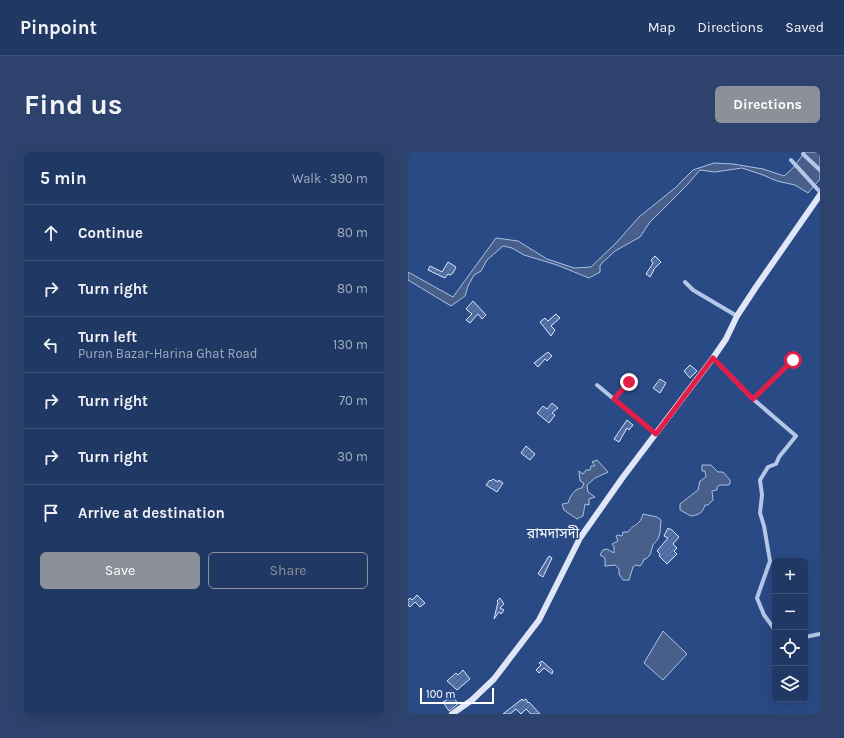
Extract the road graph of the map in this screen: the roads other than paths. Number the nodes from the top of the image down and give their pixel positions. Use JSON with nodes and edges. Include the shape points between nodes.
{"nodes":[{"id":1,"x":803,"y":154,"type":"dead end"},
{"id":2,"x":791,"y":160,"type":"dead end"},
{"id":3,"x":820,"y":170,"type":"edge"},
{"id":4,"x":820,"y":192,"type":"edge"},
{"id":5,"x":820,"y":195,"type":"edge"},
{"id":6,"x":685,"y":282,"type":"dead end"},
{"id":7,"x":737,"y":316,"type":"junction"},
{"id":8,"x":713,"y":358,"type":"junction"},
{"id":9,"x":793,"y":360,"type":"dead end"},
{"id":10,"x":629,"y":382,"type":"dead end"},
{"id":11,"x":598,"y":385,"type":"dead end"},
{"id":12,"x":614,"y":399,"type":"junction"},
{"id":13,"x":753,"y":399,"type":"junction"},
{"id":14,"x":656,"y":434,"type":"junction"},
{"id":15,"x":772,"y":626,"type":"edge"},
{"id":16,"x":820,"y":634,"type":"edge"},
{"id":17,"x":808,"y":636,"type":"edge"},
{"id":18,"x":452,"y":714,"type":"edge"}],
"edges":[{"from":1,"to":3,"type":"street"},
{"from":2,"to":4,"type":"street"},
{"from":5,"to":7,"type":"main road"},
{"from":6,"to":7,"type":"street","via":[[693,290]]},
{"from":7,"to":8,"type":"main road"},
{"from":8,"to":13,"type":"street"},
{"from":8,"to":14,"type":"main road"},
{"from":9,"to":13,"type":"street"},
{"from":10,"to":12,"type":"street"},
{"from":11,"to":12,"type":"street"},
{"from":12,"to":14,"type":"street"},
{"from":13,"to":15,"type":"street","via":[[796,436],[776,464],[768,467],[760,480],[760,513],[770,561],[757,598]]},
{"from":14,"to":18,"type":"main road","via":[[580,538],[539,620],[494,679],[472,700]]},
{"from":16,"to":17,"type":"street"}]}
